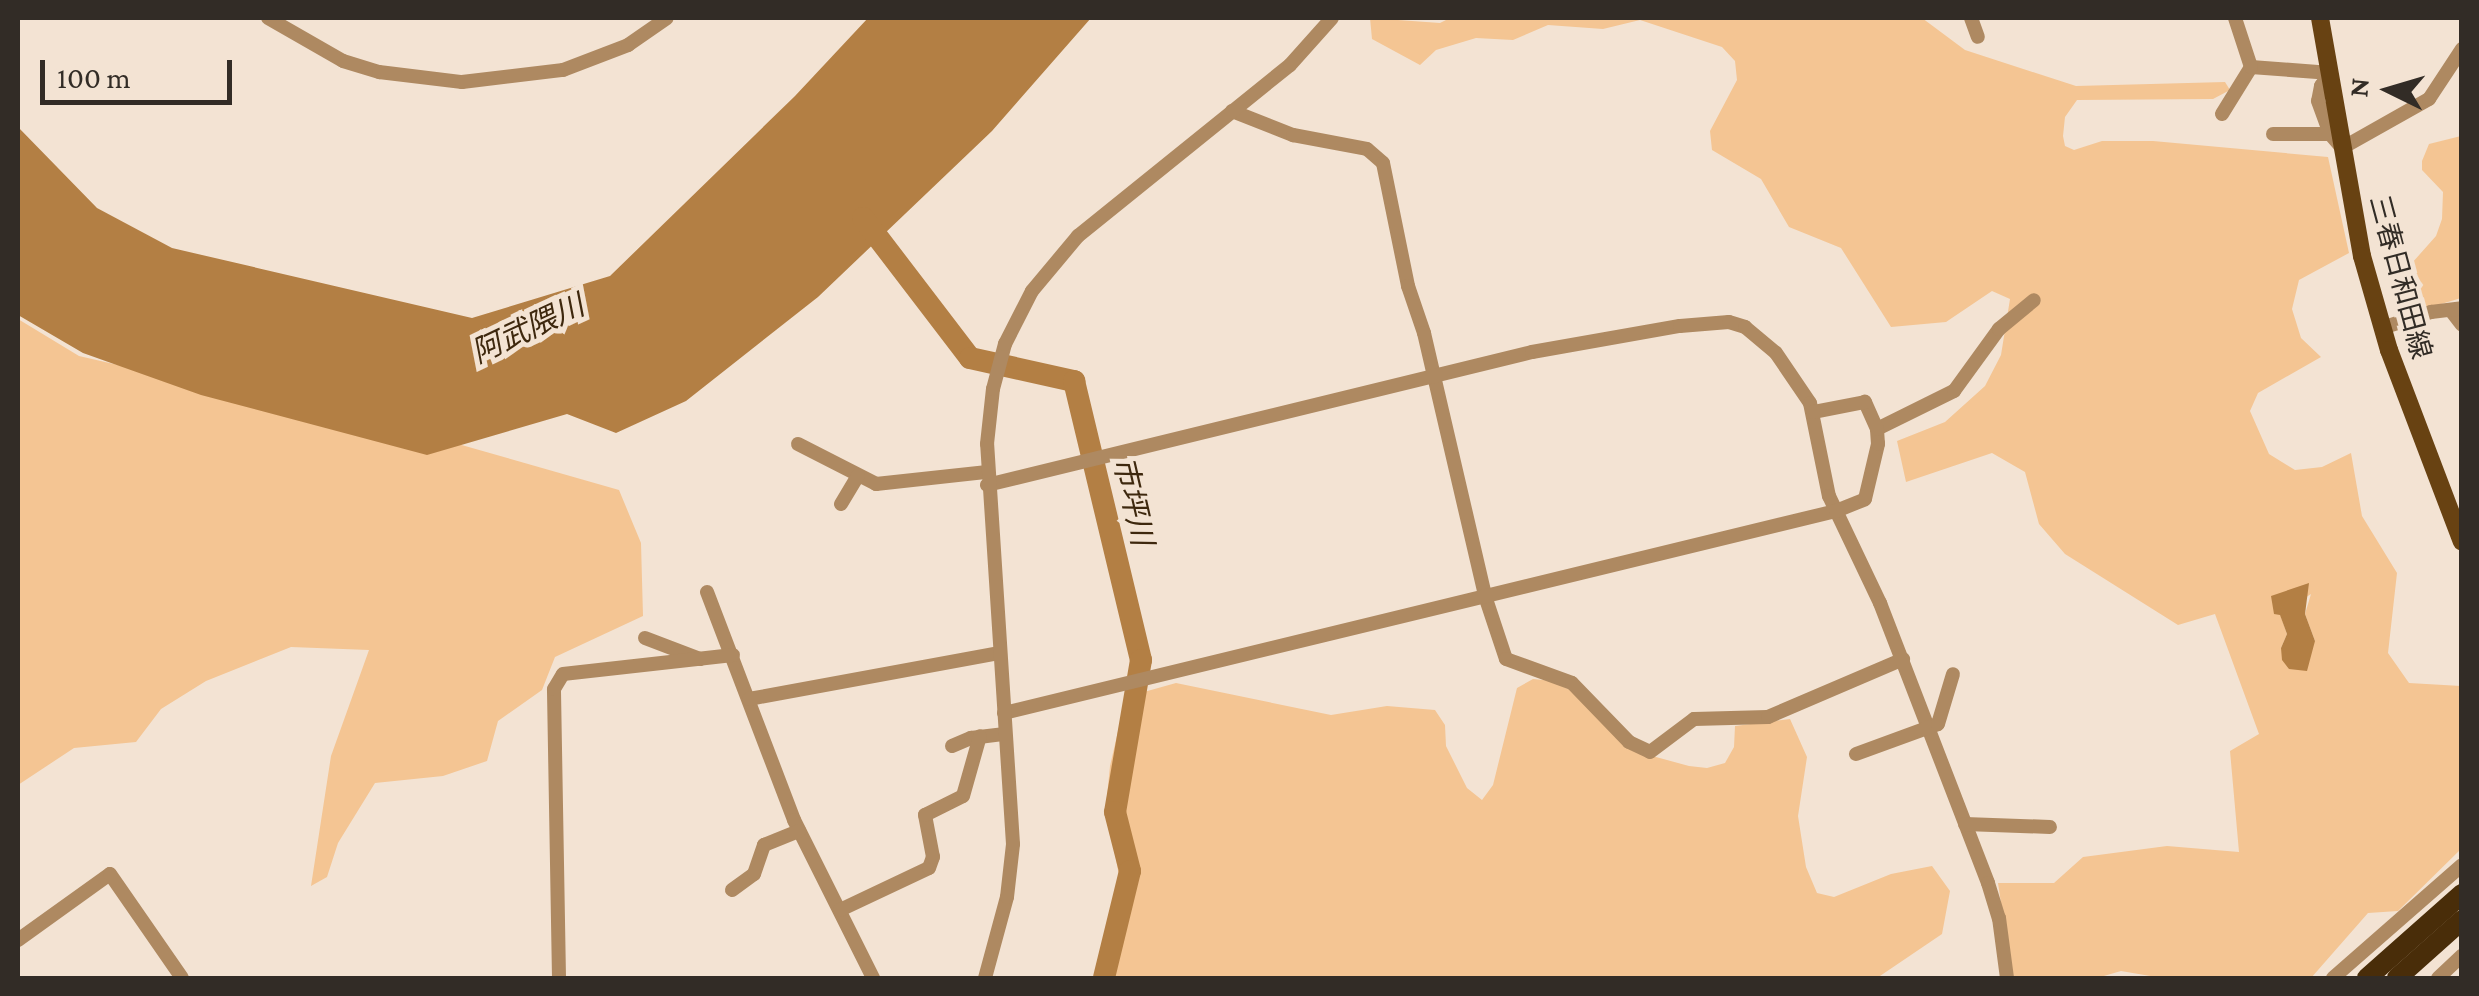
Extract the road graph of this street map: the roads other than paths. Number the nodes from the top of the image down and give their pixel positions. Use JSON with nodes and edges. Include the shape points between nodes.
{"nodes":[{"id":1,"x":268,"y":18,"type":"edge"},
{"id":2,"x":667,"y":18,"type":"edge"},
{"id":3,"x":1332,"y":18,"type":"edge"},
{"id":4,"x":1972,"y":18,"type":"edge"},
{"id":5,"x":2235,"y":18,"type":"edge"},
{"id":6,"x":2320,"y":18,"type":"edge"},
{"id":7,"x":1978,"y":36,"type":"dead end"},
{"id":8,"x":2462,"y":48,"type":"edge"},
{"id":9,"x":2251,"y":66,"type":"junction"},
{"id":10,"x":2331,"y":73,"type":"junction"},
{"id":11,"x":1232,"y":111,"type":"junction"},
{"id":12,"x":2222,"y":114,"type":"dead end"},
{"id":13,"x":2273,"y":134,"type":"dead end"},
{"id":14,"x":2336,"y":141,"type":"junction"},
{"id":15,"x":2034,"y":300,"type":"dead end"},
{"id":16,"x":2457,"y":310,"type":"edge"},
{"id":17,"x":2462,"y":325,"type":"edge"},
{"id":18,"x":2382,"y":328,"type":"junction"},
{"id":19,"x":1431,"y":376,"type":"junction"},
{"id":20,"x":1813,"y":412,"type":"junction"},
{"id":21,"x":1878,"y":429,"type":"junction"},
{"id":22,"x":798,"y":444,"type":"dead end"},
{"id":23,"x":858,"y":476,"type":"junction"},
{"id":24,"x":987,"y":478,"type":"junction"},
{"id":25,"x":841,"y":504,"type":"dead end"},
{"id":26,"x":1836,"y":510,"type":"junction"},
{"id":27,"x":2462,"y":542,"type":"edge"},
{"id":28,"x":707,"y":592,"type":"dead end"},
{"id":29,"x":1485,"y":596,"type":"junction"},
{"id":30,"x":645,"y":638,"type":"dead end"},
{"id":31,"x":1000,"y":652,"type":"junction"},
{"id":32,"x":732,"y":655,"type":"junction"},
{"id":33,"x":700,"y":659,"type":"junction"},
{"id":34,"x":1903,"y":660,"type":"junction"},
{"id":35,"x":1953,"y":674,"type":"dead end"},
{"id":36,"x":750,"y":699,"type":"junction"},
{"id":37,"x":1004,"y":713,"type":"junction"},
{"id":38,"x":1930,"y":729,"type":"junction"},
{"id":39,"x":1005,"y":734,"type":"junction"},
{"id":40,"x":980,"y":736,"type":"junction"},
{"id":41,"x":952,"y":746,"type":"dead end"},
{"id":42,"x":1856,"y":754,"type":"dead end"},
{"id":43,"x":1965,"y":824,"type":"junction"},
{"id":44,"x":2050,"y":827,"type":"dead end"},
{"id":45,"x":799,"y":830,"type":"junction"},
{"id":46,"x":2462,"y":864,"type":"edge"},
{"id":47,"x":732,"y":890,"type":"dead end"},
{"id":48,"x":2462,"y":894,"type":"edge"},
{"id":49,"x":840,"y":910,"type":"junction"},
{"id":50,"x":2462,"y":920,"type":"edge"},
{"id":51,"x":18,"y":940,"type":"edge"},
{"id":52,"x":2462,"y":956,"type":"edge"},
{"id":53,"x":182,"y":978,"type":"edge"},
{"id":54,"x":559,"y":978,"type":"edge"},
{"id":55,"x":873,"y":978,"type":"edge"},
{"id":56,"x":985,"y":978,"type":"edge"},
{"id":57,"x":2007,"y":978,"type":"edge"},
{"id":58,"x":2333,"y":978,"type":"edge"},
{"id":59,"x":2367,"y":978,"type":"edge"},
{"id":60,"x":2397,"y":978,"type":"edge"},
{"id":61,"x":2438,"y":978,"type":"edge"}],
"edges":[{"from":1,"to":2,"type":"street","via":[[343,60],[418,79],[462,82],[562,70],[628,45]]},
{"from":3,"to":11,"type":"street","via":[[1308,48]]},
{"from":4,"to":7,"type":"street"},
{"from":5,"to":9,"type":"street"},
{"from":6,"to":10,"type":"main road","name":"三春日和田線"},
{"from":8,"to":14,"type":"street","via":[[2429,99]]},
{"from":9,"to":10,"type":"street"},
{"from":9,"to":12,"type":"street"},
{"from":10,"to":14,"type":"main road","name":"三春日和田線"},
{"from":11,"to":19,"type":"street","via":[[1293,135],[1367,149],[1383,163]]},
{"from":11,"to":24,"type":"street","via":[[1078,236],[1032,291],[998,368],[988,415]]},
{"from":13,"to":14,"type":"street"},
{"from":14,"to":18,"type":"main road","name":"三春日和田線"},
{"from":15,"to":21,"type":"street","via":[[1999,329],[1954,391]]},
{"from":16,"to":17,"type":"street"},
{"from":16,"to":18,"type":"street"},
{"from":18,"to":27,"type":"main road","name":"三春日和田線"},
{"from":19,"to":20,"type":"street","via":[[1631,333],[1729,322],[1776,353],[1800,381]]},
{"from":19,"to":24,"type":"street"},
{"from":19,"to":29,"type":"street"},
{"from":20,"to":21,"type":"street","via":[[1865,402]]},
{"from":20,"to":26,"type":"street","via":[[1822,477]]},
{"from":21,"to":26,"type":"street","via":[[1870,490],[1865,499]]},
{"from":22,"to":23,"type":"street"},
{"from":23,"to":24,"type":"street","via":[[888,484]]},
{"from":23,"to":25,"type":"street"},
{"from":24,"to":31,"type":"street"},
{"from":26,"to":29,"type":"street"},
{"from":26,"to":34,"type":"street"},
{"from":28,"to":32,"type":"street"},
{"from":29,"to":34,"type":"street","via":[[1506,659],[1572,683],[1629,742],[1650,752],[1694,718],[1768,717]]},
{"from":29,"to":37,"type":"street"},
{"from":30,"to":33,"type":"street"},
{"from":31,"to":36,"type":"street"},
{"from":31,"to":37,"type":"street"},
{"from":32,"to":33,"type":"street"},
{"from":32,"to":36,"type":"street"},
{"from":33,"to":54,"type":"street","via":[[562,674],[554,688]]},
{"from":34,"to":38,"type":"street"},
{"from":35,"to":38,"type":"street","via":[[1938,724]]},
{"from":36,"to":45,"type":"street"},
{"from":37,"to":39,"type":"street"},
{"from":38,"to":42,"type":"street"},
{"from":38,"to":43,"type":"street"},
{"from":39,"to":40,"type":"street"},
{"from":39,"to":56,"type":"street","via":[[1013,844]]},
{"from":40,"to":41,"type":"street"},
{"from":40,"to":49,"type":"street","via":[[963,796],[924,814],[929,868]]},
{"from":43,"to":44,"type":"street"},
{"from":43,"to":57,"type":"street","via":[[1999,918]]},
{"from":45,"to":47,"type":"street","via":[[764,845],[754,874]]},
{"from":45,"to":49,"type":"street"},
{"from":46,"to":58,"type":"street"},
{"from":48,"to":59,"type":"highway"},
{"from":49,"to":55,"type":"street"},
{"from":50,"to":60,"type":"highway"},
{"from":51,"to":53,"type":"street","via":[[110,874]]},
{"from":52,"to":61,"type":"street"}]}
